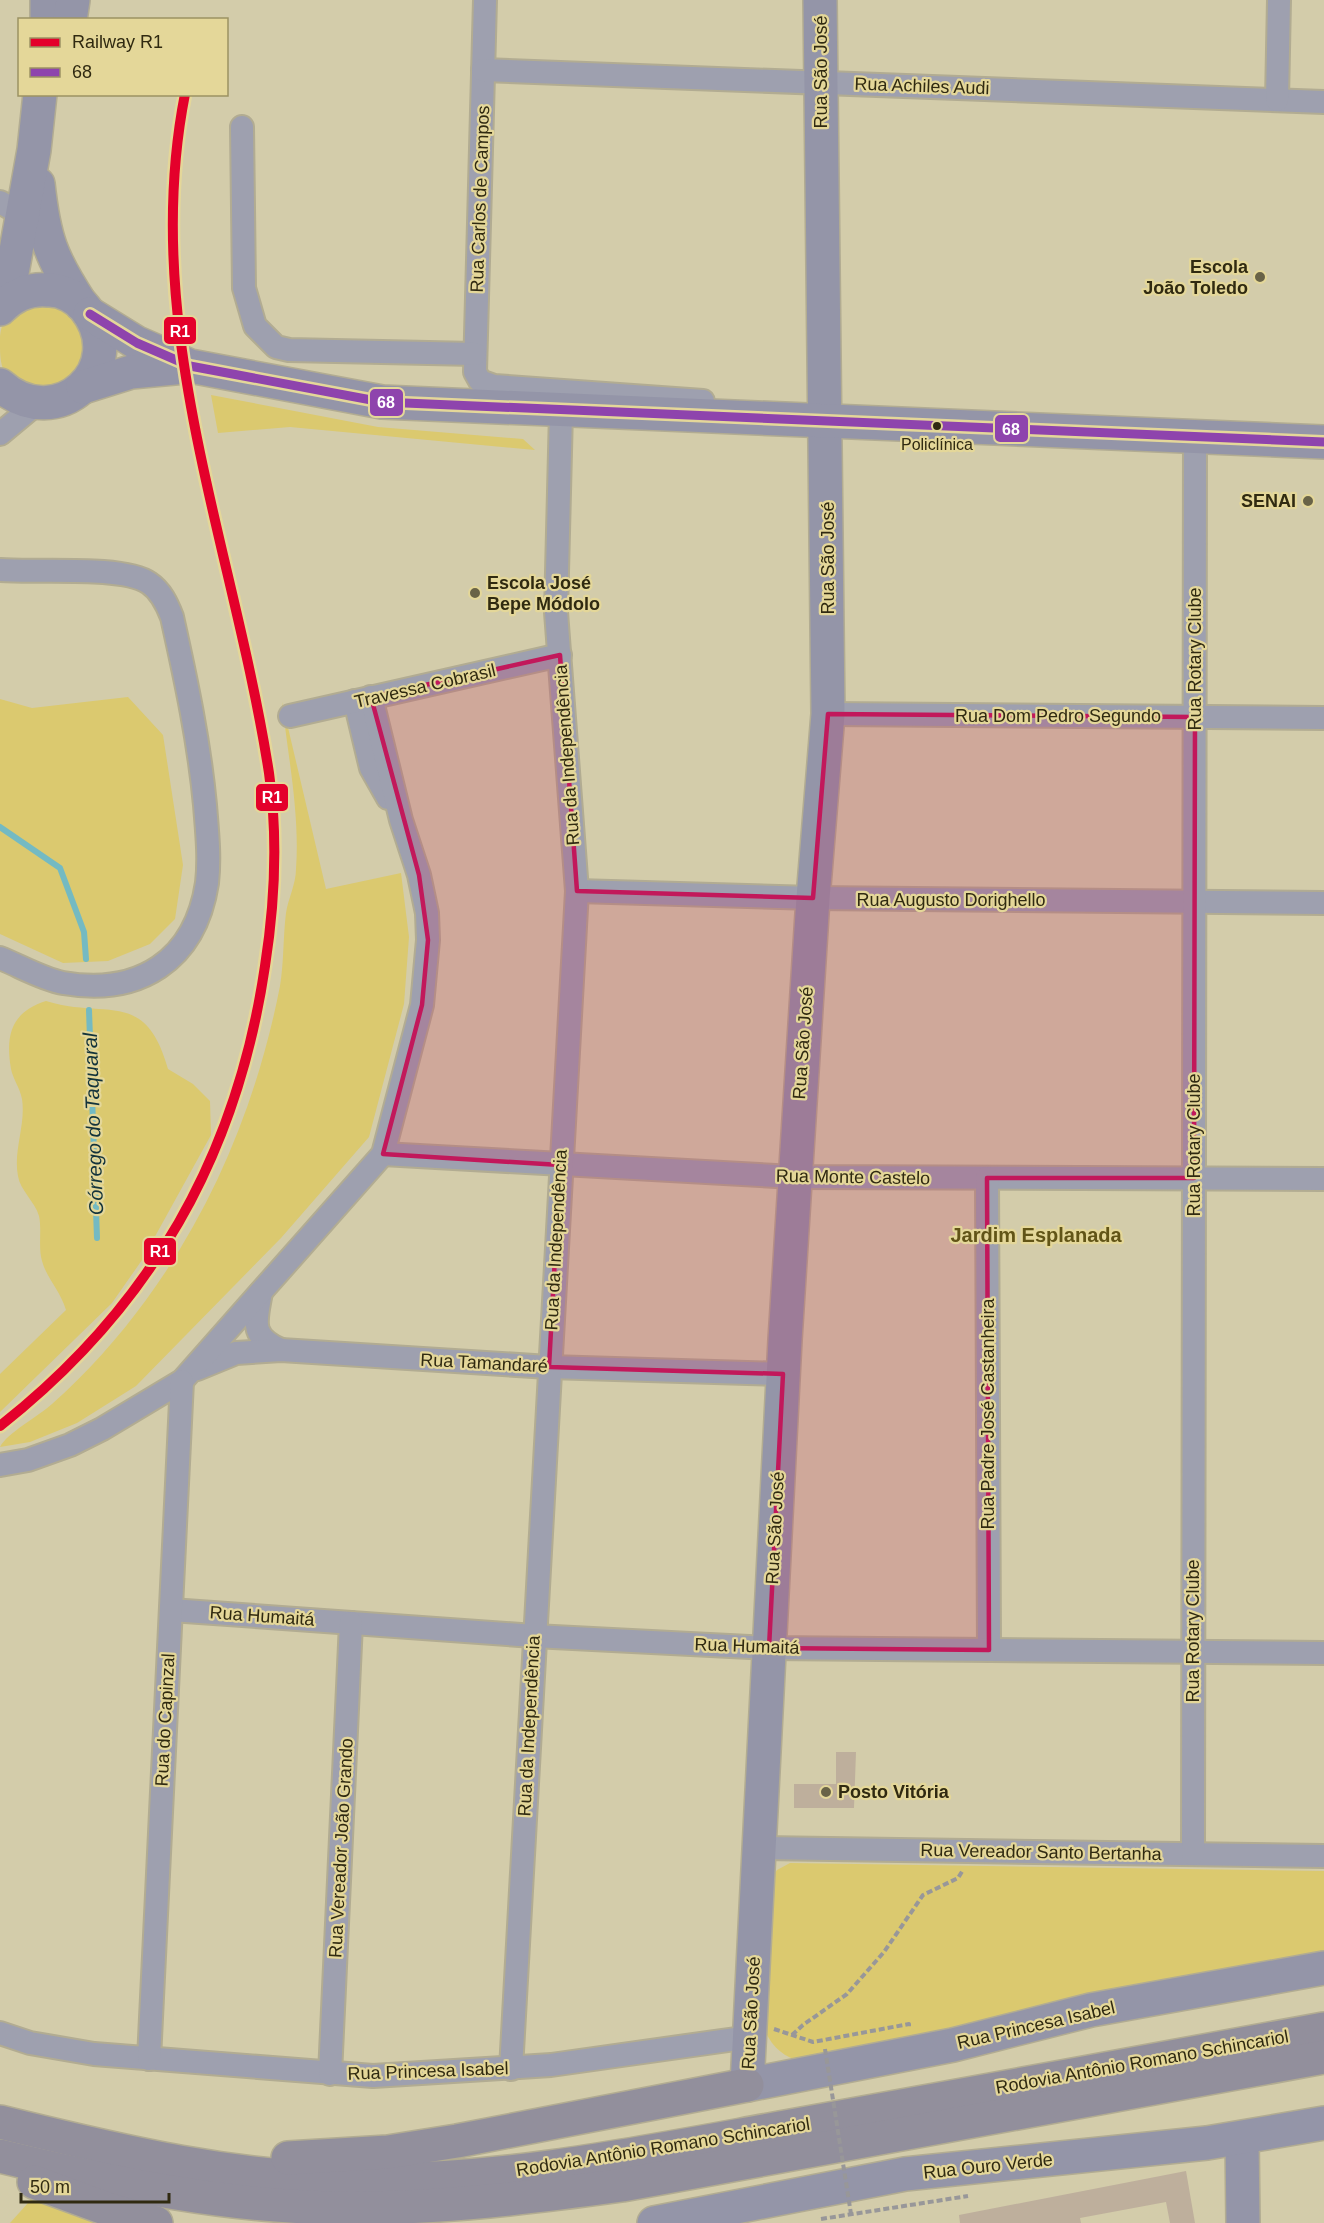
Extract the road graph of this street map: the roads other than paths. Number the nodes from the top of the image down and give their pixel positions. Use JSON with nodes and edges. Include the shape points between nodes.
{"nodes":[{"id":1,"x":47,"y":0,"type":"edge"},
{"id":2,"x":73,"y":0,"type":"edge"},
{"id":3,"x":485,"y":0,"type":"edge"},
{"id":4,"x":820,"y":0,"type":"edge"},
{"id":5,"x":1279,"y":0,"type":"edge"},
{"id":6,"x":47,"y":18,"type":"edge"},
{"id":7,"x":70,"y":18,"type":"edge"},
{"id":8,"x":483,"y":70,"type":"junction"},
{"id":9,"x":821,"y":82,"type":"junction"},
{"id":10,"x":40,"y":96,"type":"edge"},
{"id":11,"x":1277,"y":100,"type":"junction"},
{"id":12,"x":1324,"y":102,"type":"edge"},
{"id":13,"x":242,"y":127,"type":"dead end"},
{"id":14,"x":34,"y":150,"type":"junction"},
{"id":15,"x":11,"y":208,"type":"edge"},
{"id":16,"x":3,"y":305,"type":"edge"},
{"id":17,"x":86,"y":309,"type":"junction"},
{"id":18,"x":475,"y":354,"type":"junction"},
{"id":19,"x":190,"y":366,"type":"junction"},
{"id":20,"x":1,"y":387,"type":"edge"},
{"id":21,"x":83,"y":387,"type":"junction"},
{"id":22,"x":36,"y":404,"type":"junction"},
{"id":23,"x":561,"y":412,"type":"junction"},
{"id":24,"x":763,"y":420,"type":"junction"},
{"id":25,"x":824,"y":422,"type":"junction"},
{"id":26,"x":0,"y":434,"type":"edge"},
{"id":27,"x":1195,"y":436,"type":"junction"},
{"id":28,"x":1324,"y":442,"type":"edge"},
{"id":29,"x":0,"y":570,"type":"edge"},
{"id":30,"x":560,"y":655,"type":"junction"},
{"id":31,"x":363,"y":699,"type":"junction"},
{"id":32,"x":828,"y":714,"type":"junction"},
{"id":33,"x":290,"y":716,"type":"dead end"},
{"id":34,"x":1194,"y":717,"type":"junction"},
{"id":35,"x":1324,"y":718,"type":"edge"},
{"id":36,"x":577,"y":891,"type":"junction"},
{"id":37,"x":813,"y":898,"type":"junction"},
{"id":38,"x":1194,"y":902,"type":"junction"},
{"id":39,"x":1324,"y":903,"type":"edge"},
{"id":40,"x":0,"y":958,"type":"edge"},
{"id":41,"x":383,"y":1154,"type":"junction"},
{"id":42,"x":560,"y":1165,"type":"junction"},
{"id":43,"x":794,"y":1178,"type":"junction"},
{"id":44,"x":987,"y":1178,"type":"junction"},
{"id":45,"x":1194,"y":1178,"type":"junction"},
{"id":46,"x":1324,"y":1179,"type":"edge"},
{"id":47,"x":261,"y":1292,"type":"junction"},
{"id":48,"x":281,"y":1350,"type":"junction"},
{"id":49,"x":549,"y":1367,"type":"junction"},
{"id":50,"x":783,"y":1374,"type":"junction"},
{"id":51,"x":185,"y":1377,"type":"junction"},
{"id":52,"x":0,"y":1465,"type":"edge"},
{"id":53,"x":171,"y":1610,"type":"junction"},
{"id":54,"x":351,"y":1623,"type":"junction"},
{"id":55,"x":534,"y":1636,"type":"junction"},
{"id":56,"x":769,"y":1648,"type":"junction"},
{"id":57,"x":989,"y":1650,"type":"junction"},
{"id":58,"x":1193,"y":1652,"type":"junction"},
{"id":59,"x":1324,"y":1653,"type":"edge"},
{"id":60,"x":759,"y":1848,"type":"junction"},
{"id":61,"x":1193,"y":1854,"type":"junction"},
{"id":62,"x":1324,"y":1856,"type":"edge"},
{"id":63,"x":1324,"y":1968,"type":"edge"},
{"id":64,"x":750,"y":2028,"type":"junction"},
{"id":65,"x":1324,"y":2029,"type":"edge"},
{"id":66,"x":0,"y":2033,"type":"edge"},
{"id":67,"x":1324,"y":2056,"type":"edge"},
{"id":68,"x":149,"y":2059,"type":"junction"},
{"id":69,"x":511,"y":2069,"type":"junction"},
{"id":70,"x":330,"y":2074,"type":"junction"},
{"id":71,"x":747,"y":2085,"type":"junction"},
{"id":72,"x":0,"y":2122,"type":"edge"},
{"id":73,"x":1324,"y":2123,"type":"edge"},
{"id":74,"x":1242,"y":2138,"type":"junction"},
{"id":75,"x":0,"y":2156,"type":"edge"},
{"id":76,"x":158,"y":2160,"type":"junction"},
{"id":77,"x":0,"y":2165,"type":"edge"},
{"id":78,"x":745,"y":2214,"type":"edge"},
{"id":79,"x":156,"y":2223,"type":"edge"},
{"id":80,"x":654,"y":2223,"type":"edge"},
{"id":81,"x":1243,"y":2223,"type":"edge"}],
"edges":[{"from":1,"to":6,"type":"street"},
{"from":2,"to":7,"type":"street"},
{"from":3,"to":8,"type":"street","name":"Rua Carlos de Campos"},
{"from":4,"to":9,"type":"street","name":"Rua São José"},
{"from":5,"to":11,"type":"street"},
{"from":8,"to":9,"type":"street","name":"Rua Achiles Audi"},
{"from":8,"to":18,"type":"street","name":"Rua Carlos de Campos"},
{"from":9,"to":11,"type":"street","name":"Rua Achiles Audi"},
{"from":9,"to":25,"type":"street","name":"Rua São José"},
{"from":10,"to":14,"type":"street"},
{"from":11,"to":12,"type":"street","name":"Rua Achiles Audi"},
{"from":13,"to":18,"type":"street","via":[[244,288],[255,326],[266,339],[289,350]]},
{"from":14,"to":15,"type":"street"},
{"from":14,"to":17,"type":"street","via":[[43,227],[50,249]]},
{"from":15,"to":16,"type":"street"},
{"from":16,"to":17,"type":"street","via":[[37,289],[69,295]]},
{"from":17,"to":19,"type":"street","via":[[137,343]]},
{"from":17,"to":21,"type":"street","via":[[100,344],[93,375]]},
{"from":18,"to":24,"type":"street","name":"Rua Carlos de Campos","via":[[475,372],[480,381],[494,386],[706,401]]},
{"from":19,"to":21,"type":"street","via":[[131,372]]},
{"from":19,"to":23,"type":"street","via":[[382,402]]},
{"from":20,"to":22,"type":"street"},
{"from":21,"to":22,"type":"street","via":[[69,398]]},
{"from":22,"to":26,"type":"street"},
{"from":23,"to":24,"type":"street"},
{"from":23,"to":30,"type":"street","name":"Rua da Independência","via":[[556,612]]},
{"from":24,"to":25,"type":"street"},
{"from":25,"to":27,"type":"street"},
{"from":25,"to":32,"type":"street","name":"Rua São José"},
{"from":27,"to":28,"type":"street"},
{"from":27,"to":34,"type":"street","name":"Rua Rotary Clube"},
{"from":29,"to":40,"type":"street","via":[[126,573],[148,582],[164,598],[172,617],[199,745],[209,850],[207,884],[197,917],[179,951],[154,973],[130,983],[103,987],[61,983]]},
{"from":30,"to":31,"type":"street","name":"Travessa Cobrasil"},
{"from":30,"to":36,"type":"street","name":"Rua da Independência"},
{"from":31,"to":33,"type":"street","name":"Travessa Cobrasil"},
{"from":31,"to":41,"type":"street","via":[[371,768],[401,820],[427,913],[422,1005]]},
{"from":32,"to":34,"type":"street","name":"Rua Dom Pedro Segundo"},
{"from":32,"to":37,"type":"street","name":"Rua São José"},
{"from":34,"to":35,"type":"street","name":"Rua Dom Pedro Segundo"},
{"from":34,"to":38,"type":"street","name":"Rua Rotary Clube"},
{"from":36,"to":37,"type":"street","name":"Rua Augusto Dorighello"},
{"from":36,"to":42,"type":"street","name":"Rua da Independência"},
{"from":37,"to":38,"type":"street","name":"Rua Augusto Dorighello"},
{"from":37,"to":43,"type":"street","name":"Rua São José"},
{"from":38,"to":39,"type":"street","name":"Rua Augusto Dorighello"},
{"from":38,"to":45,"type":"street","name":"Rua Rotary Clube"},
{"from":41,"to":42,"type":"street","name":"Rua Monte Castelo"},
{"from":41,"to":47,"type":"street"},
{"from":42,"to":43,"type":"street","name":"Rua Monte Castelo"},
{"from":42,"to":49,"type":"street","name":"Rua da Independência"},
{"from":43,"to":44,"type":"street","name":"Rua Monte Castelo"},
{"from":43,"to":50,"type":"street","name":"Rua São José"},
{"from":44,"to":45,"type":"street","name":"Rua Monte Castelo"},
{"from":44,"to":57,"type":"street","name":"Rua Padre José Castanheira"},
{"from":45,"to":46,"type":"street","name":"Rua Monte Castelo"},
{"from":45,"to":58,"type":"street","name":"Rua Rotary Clube"},
{"from":47,"to":48,"type":"street","via":[[258,1333],[264,1343]]},
{"from":47,"to":51,"type":"street"},
{"from":48,"to":49,"type":"street","name":"Rua Tamandaré"},
{"from":48,"to":51,"type":"street","name":"Rua Tamandaré","via":[[236,1353]]},
{"from":49,"to":50,"type":"street","name":"Rua Tamandaré"},
{"from":49,"to":55,"type":"street","name":"Rua da Independência"},
{"from":50,"to":56,"type":"street","name":"Rua São José"},
{"from":51,"to":52,"type":"street","via":[[70,1445]]},
{"from":51,"to":53,"type":"street","name":"Rua do Capinzal"},
{"from":53,"to":54,"type":"street","name":"Rua Humaitá"},
{"from":53,"to":68,"type":"street","name":"Rua do Capinzal"},
{"from":54,"to":55,"type":"street","name":"Rua Humaitá"},
{"from":54,"to":70,"type":"street","name":"Rua Vereador João Grando"},
{"from":55,"to":56,"type":"street","name":"Rua Humaitá"},
{"from":55,"to":69,"type":"street","name":"Rua da Independência"},
{"from":56,"to":57,"type":"street","name":"Rua Humaitá"},
{"from":56,"to":60,"type":"street","name":"Rua São José"},
{"from":57,"to":58,"type":"street","name":"Rua Humaitá"},
{"from":58,"to":59,"type":"street","name":"Rua Humaitá"},
{"from":58,"to":61,"type":"street","name":"Rua Rotary Clube"},
{"from":60,"to":61,"type":"street","name":"Rua Vereador Santo Bertanha"},
{"from":60,"to":64,"type":"street","name":"Rua São José"},
{"from":61,"to":62,"type":"street","name":"Rua Vereador Santo Bertanha"},
{"from":63,"to":71,"type":"street","name":"Rua Princesa Isabel","via":[[1091,2010],[953,2045]]},
{"from":64,"to":69,"type":"street","name":"Rua Princesa Isabel"},
{"from":64,"to":71,"type":"street","name":"Rua São José"},
{"from":65,"to":76,"type":"highway","name":"Rodovia Antônio Romano Schincariol","via":[[617,2157],[513,2172],[365,2180],[236,2172]]},
{"from":66,"to":68,"type":"street","name":"Rua Princesa Isabel","via":[[30,2043]]},
{"from":67,"to":75,"type":"highway","name":"Rodovia Antônio Romano Schincariol","via":[[622,2185],[423,2206],[353,2208],[215,2199],[148,2189]]},
{"from":68,"to":70,"type":"street","name":"Rua Princesa Isabel"},
{"from":69,"to":70,"type":"street","name":"Rua Princesa Isabel","via":[[373,2076]]},
{"from":71,"to":76,"type":"highway","via":[[388,2152]]},
{"from":72,"to":76,"type":"highway","name":"Rodovia Antônio Romano Schincariol"},
{"from":73,"to":74,"type":"street","name":"Rua Ouro Verde"},
{"from":74,"to":78,"type":"street","name":"Rua Ouro Verde","via":[[905,2174]]},
{"from":74,"to":81,"type":"street"},
{"from":77,"to":79,"type":"highway","via":[[73,2197]]},
{"from":78,"to":80,"type":"street","name":"Rua Ouro Verde"}]}
